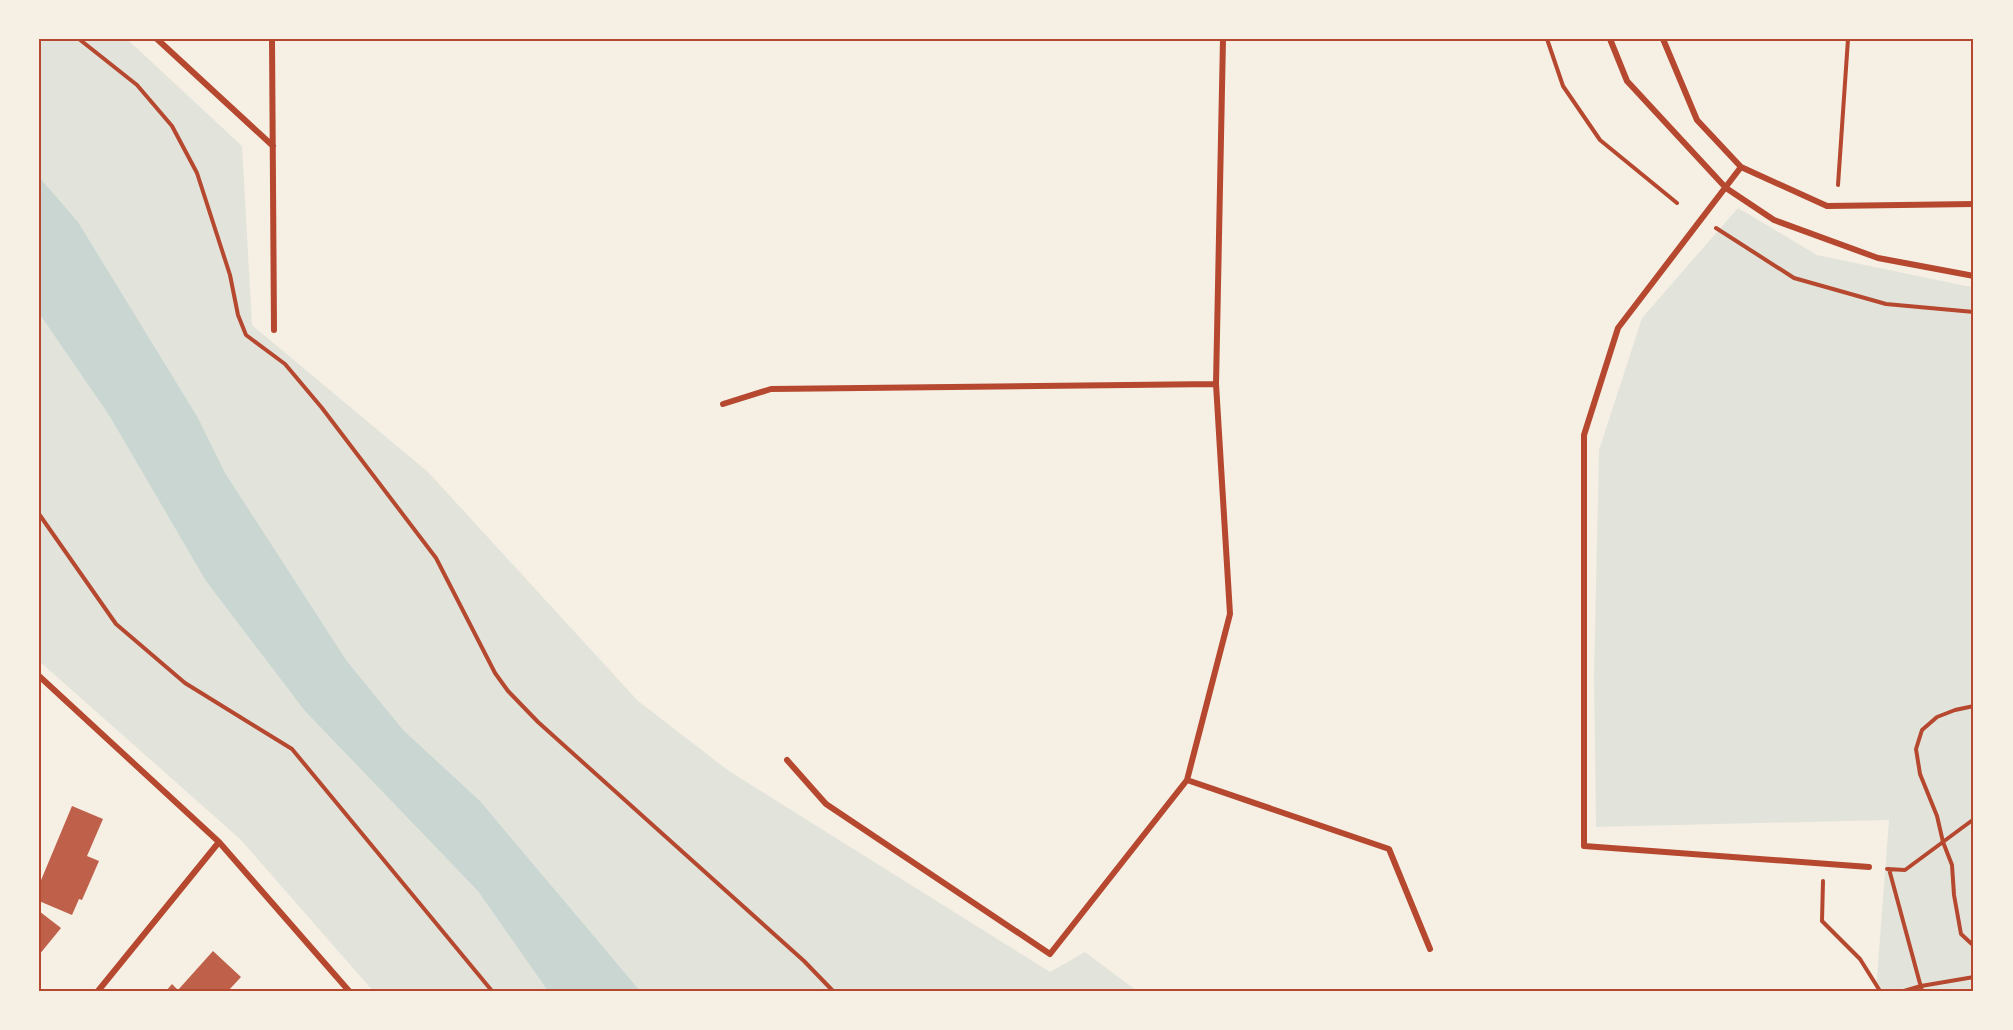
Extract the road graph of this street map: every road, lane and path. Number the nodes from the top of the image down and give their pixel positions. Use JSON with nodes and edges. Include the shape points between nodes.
{"nodes":[{"id":1,"x":80,"y":39,"type":"edge"},
{"id":2,"x":157,"y":39,"type":"edge"},
{"id":3,"x":273,"y":39,"type":"edge"},
{"id":4,"x":1223,"y":39,"type":"edge"},
{"id":5,"x":1547,"y":39,"type":"edge"},
{"id":6,"x":1610,"y":39,"type":"edge"},
{"id":7,"x":1663,"y":39,"type":"edge"},
{"id":8,"x":1848,"y":39,"type":"edge"},
{"id":9,"x":273,"y":146,"type":"junction"},
{"id":10,"x":1741,"y":167,"type":"junction"},
{"id":11,"x":1838,"y":185,"type":"dead end"},
{"id":12,"x":1726,"y":188,"type":"junction"},
{"id":13,"x":1677,"y":203,"type":"dead end"},
{"id":14,"x":1974,"y":204,"type":"edge"},
{"id":15,"x":1710,"y":225,"type":"dead end"},
{"id":16,"x":1974,"y":276,"type":"edge"},
{"id":17,"x":1974,"y":312,"type":"edge"},
{"id":18,"x":274,"y":330,"type":"dead end"},
{"id":19,"x":1216,"y":384,"type":"junction"},
{"id":20,"x":723,"y":404,"type":"dead end"},
{"id":21,"x":39,"y":514,"type":"edge"},
{"id":22,"x":39,"y":676,"type":"edge"},
{"id":23,"x":1974,"y":706,"type":"edge"},
{"id":24,"x":787,"y":760,"type":"dead end"},
{"id":25,"x":1187,"y":780,"type":"junction"},
{"id":26,"x":1974,"y":819,"type":"edge"},
{"id":27,"x":219,"y":842,"type":"junction"},
{"id":28,"x":1943,"y":842,"type":"junction"},
{"id":29,"x":1824,"y":863,"type":"junction"},
{"id":30,"x":1869,"y":867,"type":"joint"},
{"id":31,"x":1889,"y":869,"type":"junction"},
{"id":32,"x":1974,"y":946,"type":"edge"},
{"id":33,"x":1430,"y":948,"type":"dead end"},
{"id":34,"x":1974,"y":977,"type":"edge"},
{"id":35,"x":1922,"y":989,"type":"edge"},
{"id":36,"x":98,"y":991,"type":"edge"},
{"id":37,"x":349,"y":991,"type":"edge"},
{"id":38,"x":492,"y":991,"type":"edge"},
{"id":39,"x":833,"y":991,"type":"edge"},
{"id":40,"x":1880,"y":991,"type":"edge"},
{"id":41,"x":1904,"y":991,"type":"edge"}],
"edges":[{"from":1,"to":39,"type":"path","via":[[137,86],[172,126],[197,173],[246,335],[285,364],[436,558],[508,691]]},
{"from":2,"to":9,"type":"street"},
{"from":3,"to":9,"type":"street"},
{"from":4,"to":19,"type":"street"},
{"from":5,"to":13,"type":"path","via":[[1563,86],[1600,140]]},
{"from":6,"to":12,"type":"street","via":[[1627,81]]},
{"from":7,"to":10,"type":"street","via":[[1697,120]]},
{"from":8,"to":11,"type":"path"},
{"from":9,"to":18,"type":"street"},
{"from":10,"to":12,"type":"street"},
{"from":10,"to":14,"type":"street","via":[[1827,206]]},
{"from":12,"to":16,"type":"street","via":[[1774,220],[1878,258]]},
{"from":12,"to":29,"type":"street","via":[[1618,328],[1584,435],[1584,846]]},
{"from":15,"to":17,"type":"path","via":[[1794,278],[1886,304]]},
{"from":19,"to":20,"type":"street","via":[[771,389]]},
{"from":19,"to":25,"type":"street","via":[[1230,614]]},
{"from":21,"to":38,"type":"path","via":[[116,624],[185,682],[292,749]]},
{"from":22,"to":27,"type":"street"},
{"from":23,"to":28,"type":"path","via":[[1937,717],[1922,729],[1916,749],[1920,774]]},
{"from":24,"to":25,"type":"street","via":[[826,804],[1050,954]]},
{"from":25,"to":33,"type":"street","via":[[1389,849]]},
{"from":26,"to":28,"type":"path"},
{"from":27,"to":36,"type":"street"},
{"from":27,"to":37,"type":"street"},
{"from":28,"to":31,"type":"path","via":[[1905,870]]},
{"from":28,"to":32,"type":"path","via":[[1952,865],[1961,934]]},
{"from":29,"to":30,"type":"street"},
{"from":29,"to":40,"type":"path","via":[[1822,921],[1860,959]]},
{"from":30,"to":31,"type":"path"},
{"from":31,"to":35,"type":"path"},
{"from":34,"to":35,"type":"path"},
{"from":35,"to":41,"type":"path"}]}
